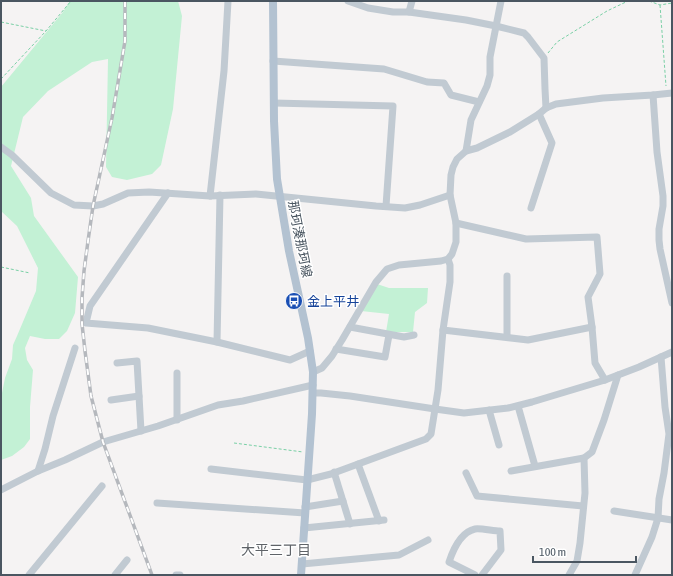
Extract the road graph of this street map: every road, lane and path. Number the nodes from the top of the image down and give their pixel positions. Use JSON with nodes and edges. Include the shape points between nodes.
{"nodes":[{"id":1,"x":71,"y":1,"type":"edge"},
{"id":2,"x":228,"y":1,"type":"edge"},
{"id":3,"x":273,"y":1,"type":"edge"},
{"id":4,"x":348,"y":1,"type":"edge"},
{"id":5,"x":412,"y":1,"type":"edge"},
{"id":6,"x":500,"y":1,"type":"edge"},
{"id":7,"x":628,"y":1,"type":"edge"},
{"id":8,"x":649,"y":1,"type":"edge"},
{"id":9,"x":672,"y":3,"type":"edge"},
{"id":10,"x":660,"y":5,"type":"junction"},
{"id":11,"x":409,"y":12,"type":"junction"},
{"id":12,"x":1,"y":22,"type":"edge"},
{"id":13,"x":496,"y":26,"type":"junction"},
{"id":14,"x":46,"y":31,"type":"junction"},
{"id":15,"x":544,"y":58,"type":"junction"},
{"id":16,"x":273,"y":61,"type":"junction"},
{"id":17,"x":1,"y":79,"type":"edge"},
{"id":18,"x":669,"y":93,"type":"edge"},
{"id":19,"x":653,"y":95,"type":"junction"},
{"id":20,"x":479,"y":102,"type":"junction"},
{"id":21,"x":274,"y":103,"type":"junction"},
{"id":22,"x":546,"y":108,"type":"junction"},
{"id":23,"x":539,"y":114,"type":"junction"},
{"id":24,"x":1,"y":147,"type":"edge"},
{"id":25,"x":466,"y":151,"type":"junction"},
{"id":26,"x":168,"y":193,"type":"junction"},
{"id":27,"x":220,"y":195,"type":"junction"},
{"id":28,"x":450,"y":195,"type":"junction"},
{"id":29,"x":210,"y":196,"type":"junction"},
{"id":30,"x":280,"y":197,"type":"junction"},
{"id":31,"x":386,"y":206,"type":"junction"},
{"id":32,"x":530,"y":208,"type":"dead end"},
{"id":33,"x":456,"y":223,"type":"junction"},
{"id":34,"x":448,"y":259,"type":"junction"},
{"id":35,"x":1,"y":267,"type":"edge"},
{"id":36,"x":30,"y":273,"type":"dead end"},
{"id":37,"x":507,"y":276,"type":"dead end"},
{"id":38,"x":672,"y":303,"type":"edge"},
{"id":39,"x":592,"y":327,"type":"junction"},
{"id":40,"x":350,"y":328,"type":"junction"},
{"id":41,"x":443,"y":330,"type":"junction"},
{"id":42,"x":389,"y":335,"type":"junction"},
{"id":43,"x":414,"y":335,"type":"dead end"},
{"id":44,"x":507,"y":337,"type":"junction"},
{"id":45,"x":217,"y":342,"type":"junction"},
{"id":46,"x":75,"y":348,"type":"dead end"},
{"id":47,"x":336,"y":349,"type":"junction"},
{"id":48,"x":310,"y":351,"type":"junction"},
{"id":49,"x":672,"y":352,"type":"edge"},
{"id":50,"x":661,"y":357,"type":"junction"},
{"id":51,"x":117,"y":364,"type":"dead end"},
{"id":52,"x":313,"y":372,"type":"junction"},
{"id":53,"x":177,"y":373,"type":"dead end"},
{"id":54,"x":618,"y":375,"type":"junction"},
{"id":55,"x":605,"y":380,"type":"junction"},
{"id":56,"x":313,"y":389,"type":"junction"},
{"id":57,"x":139,"y":396,"type":"junction"},
{"id":58,"x":111,"y":400,"type":"dead end"},
{"id":59,"x":518,"y":406,"type":"junction"},
{"id":60,"x":435,"y":409,"type":"junction"},
{"id":61,"x":489,"y":410,"type":"junction"},
{"id":62,"x":177,"y":420,"type":"junction"},
{"id":63,"x":141,"y":431,"type":"junction"},
{"id":64,"x":234,"y":444,"type":"dead end"},
{"id":65,"x":499,"y":444,"type":"dead end"},
{"id":66,"x":309,"y":453,"type":"junction"},
{"id":67,"x":584,"y":458,"type":"junction"},
{"id":68,"x":358,"y":464,"type":"junction"},
{"id":69,"x":536,"y":466,"type":"junction"},
{"id":70,"x":212,"y":469,"type":"dead end"},
{"id":71,"x":38,"y":471,"type":"junction"},
{"id":72,"x":511,"y":471,"type":"dead end"},
{"id":73,"x":334,"y":472,"type":"junction"},
{"id":74,"x":466,"y":473,"type":"dead end"},
{"id":75,"x":307,"y":480,"type":"junction"},
{"id":76,"x":102,"y":486,"type":"dead end"},
{"id":77,"x":1,"y":490,"type":"edge"},
{"id":78,"x":343,"y":501,"type":"junction"},
{"id":79,"x":157,"y":503,"type":"dead end"},
{"id":80,"x":583,"y":506,"type":"junction"},
{"id":81,"x":305,"y":510,"type":"junction"},
{"id":82,"x":614,"y":511,"type":"dead end"},
{"id":83,"x":658,"y":518,"type":"junction"},
{"id":84,"x":672,"y":520,"type":"edge"},
{"id":85,"x":350,"y":524,"type":"junction"},
{"id":86,"x":304,"y":528,"type":"junction"},
{"id":87,"x":428,"y":540,"type":"dead end"},
{"id":88,"x":127,"y":560,"type":"dead end"},
{"id":89,"x":302,"y":564,"type":"junction"},
{"id":90,"x":572,"y":574,"type":"edge"},
{"id":91,"x":29,"y":575,"type":"edge"},
{"id":92,"x":115,"y":575,"type":"edge"},
{"id":93,"x":176,"y":575,"type":"edge"},
{"id":94,"x":180,"y":575,"type":"edge"},
{"id":95,"x":301,"y":575,"type":"edge"},
{"id":96,"x":475,"y":575,"type":"edge"},
{"id":97,"x":482,"y":575,"type":"edge"},
{"id":98,"x":635,"y":575,"type":"edge"}],
"edges":[{"from":1,"to":14,"type":"path"},
{"from":2,"to":29,"type":"street","via":[[224,71]]},
{"from":3,"to":16,"type":"main road","name":"那珂湊那珂線"},
{"from":4,"to":11,"type":"street","via":[[374,9]]},
{"from":5,"to":11,"type":"street"},
{"from":6,"to":13,"type":"street"},
{"from":7,"to":15,"type":"path","via":[[556,42]]},
{"from":8,"to":10,"type":"path"},
{"from":9,"to":10,"type":"path"},
{"from":10,"to":18,"type":"path"},
{"from":11,"to":13,"type":"street"},
{"from":12,"to":14,"type":"path"},
{"from":13,"to":15,"type":"street","via":[[524,34]]},
{"from":13,"to":20,"type":"street","via":[[490,57],[490,75]]},
{"from":14,"to":17,"type":"path"},
{"from":15,"to":22,"type":"street"},
{"from":16,"to":20,"type":"street","via":[[384,69],[427,82],[444,83],[451,95]]},
{"from":16,"to":21,"type":"main road","name":"那珂湊那珂線"},
{"from":18,"to":19,"type":"street"},
{"from":19,"to":22,"type":"street","via":[[603,98],[556,104]]},
{"from":19,"to":38,"type":"street","via":[[657,152],[664,196],[659,240]]},
{"from":20,"to":25,"type":"street","via":[[471,120]]},
{"from":21,"to":30,"type":"main road","name":"那珂湊那珂線"},
{"from":21,"to":31,"type":"street","via":[[393,106]]},
{"from":22,"to":23,"type":"street"},
{"from":23,"to":25,"type":"street","via":[[510,132]]},
{"from":23,"to":32,"type":"street","via":[[552,143]]},
{"from":24,"to":26,"type":"street","via":[[51,192],[74,205],[103,204],[128,193]]},
{"from":25,"to":28,"type":"street","via":[[453,167]]},
{"from":26,"to":29,"type":"street"},
{"from":26,"to":45,"type":"street","via":[[90,306],[86,323],[148,328]]},
{"from":27,"to":29,"type":"street"},
{"from":27,"to":30,"type":"street","via":[[256,194]]},
{"from":27,"to":45,"type":"street"},
{"from":28,"to":31,"type":"street","via":[[405,208]]},
{"from":28,"to":33,"type":"street"},
{"from":30,"to":31,"type":"street"},
{"from":30,"to":48,"type":"main road","name":"那珂湊那珂線"},
{"from":33,"to":34,"type":"street","via":[[456,242]]},
{"from":33,"to":39,"type":"street","via":[[526,239],[597,237],[600,274],[588,297]]},
{"from":34,"to":40,"type":"street","via":[[386,269]]},
{"from":34,"to":41,"type":"street","via":[[450,282]]},
{"from":35,"to":36,"type":"path"},
{"from":37,"to":44,"type":"street"},
{"from":39,"to":44,"type":"street","via":[[528,340]]},
{"from":39,"to":55,"type":"street","via":[[595,363]]},
{"from":40,"to":42,"type":"street"},
{"from":40,"to":47,"type":"street"},
{"from":41,"to":44,"type":"street"},
{"from":41,"to":60,"type":"street"},
{"from":42,"to":43,"type":"street"},
{"from":42,"to":47,"type":"street","via":[[386,357]]},
{"from":45,"to":48,"type":"street","via":[[290,360]]},
{"from":46,"to":71,"type":"street"},
{"from":47,"to":52,"type":"street","via":[[322,368]]},
{"from":48,"to":52,"type":"main road","name":"那珂湊那珂線"},
{"from":49,"to":50,"type":"street"},
{"from":50,"to":54,"type":"street"},
{"from":50,"to":83,"type":"street","via":[[669,434]]},
{"from":51,"to":57,"type":"street","via":[[137,361]]},
{"from":52,"to":56,"type":"main road","name":"那珂湊那珂線"},
{"from":53,"to":62,"type":"street"},
{"from":54,"to":55,"type":"street"},
{"from":54,"to":67,"type":"street","via":[[592,452]]},
{"from":55,"to":59,"type":"street"},
{"from":56,"to":60,"type":"street","via":[[321,393]]},
{"from":56,"to":62,"type":"street","via":[[218,405]]},
{"from":56,"to":66,"type":"main road","name":"那珂湊那珂線"},
{"from":57,"to":58,"type":"street"},
{"from":57,"to":63,"type":"street"},
{"from":59,"to":61,"type":"street"},
{"from":59,"to":69,"type":"street"},
{"from":60,"to":61,"type":"street","via":[[464,413]]},
{"from":60,"to":68,"type":"street","via":[[431,434],[426,440]]},
{"from":61,"to":65,"type":"street"},
{"from":62,"to":63,"type":"street"},
{"from":63,"to":71,"type":"street","via":[[103,442]]},
{"from":64,"to":66,"type":"path"},
{"from":66,"to":75,"type":"main road","name":"那珂湊那珂線"},
{"from":67,"to":69,"type":"street"},
{"from":67,"to":80,"type":"street"},
{"from":68,"to":73,"type":"street"},
{"from":68,"to":85,"type":"street","via":[[381,521]]},
{"from":69,"to":72,"type":"street"},
{"from":70,"to":75,"type":"street"},
{"from":71,"to":77,"type":"street"},
{"from":73,"to":75,"type":"street"},
{"from":73,"to":78,"type":"street"},
{"from":74,"to":80,"type":"street","via":[[477,496]]},
{"from":75,"to":81,"type":"main road","name":"那珂湊那珂線"},
{"from":76,"to":91,"type":"street"},
{"from":78,"to":81,"type":"street"},
{"from":78,"to":85,"type":"street"},
{"from":79,"to":81,"type":"street"},
{"from":80,"to":90,"type":"street","via":[[577,561]]},
{"from":81,"to":86,"type":"main road","name":"那珂湊那珂線"},
{"from":82,"to":83,"type":"street"},
{"from":83,"to":84,"type":"street"},
{"from":83,"to":98,"type":"street"},
{"from":85,"to":86,"type":"street"},
{"from":86,"to":89,"type":"main road","name":"那珂湊那珂線"},
{"from":87,"to":89,"type":"street","via":[[399,555]]},
{"from":88,"to":92,"type":"street"},
{"from":89,"to":95,"type":"main road","name":"那珂湊那珂線"},
{"from":93,"to":94,"type":"street"},
{"from":96,"to":97,"type":"street","via":[[449,562],[453,550],[465,533],[476,528],[500,532],[500,550]]}]}
